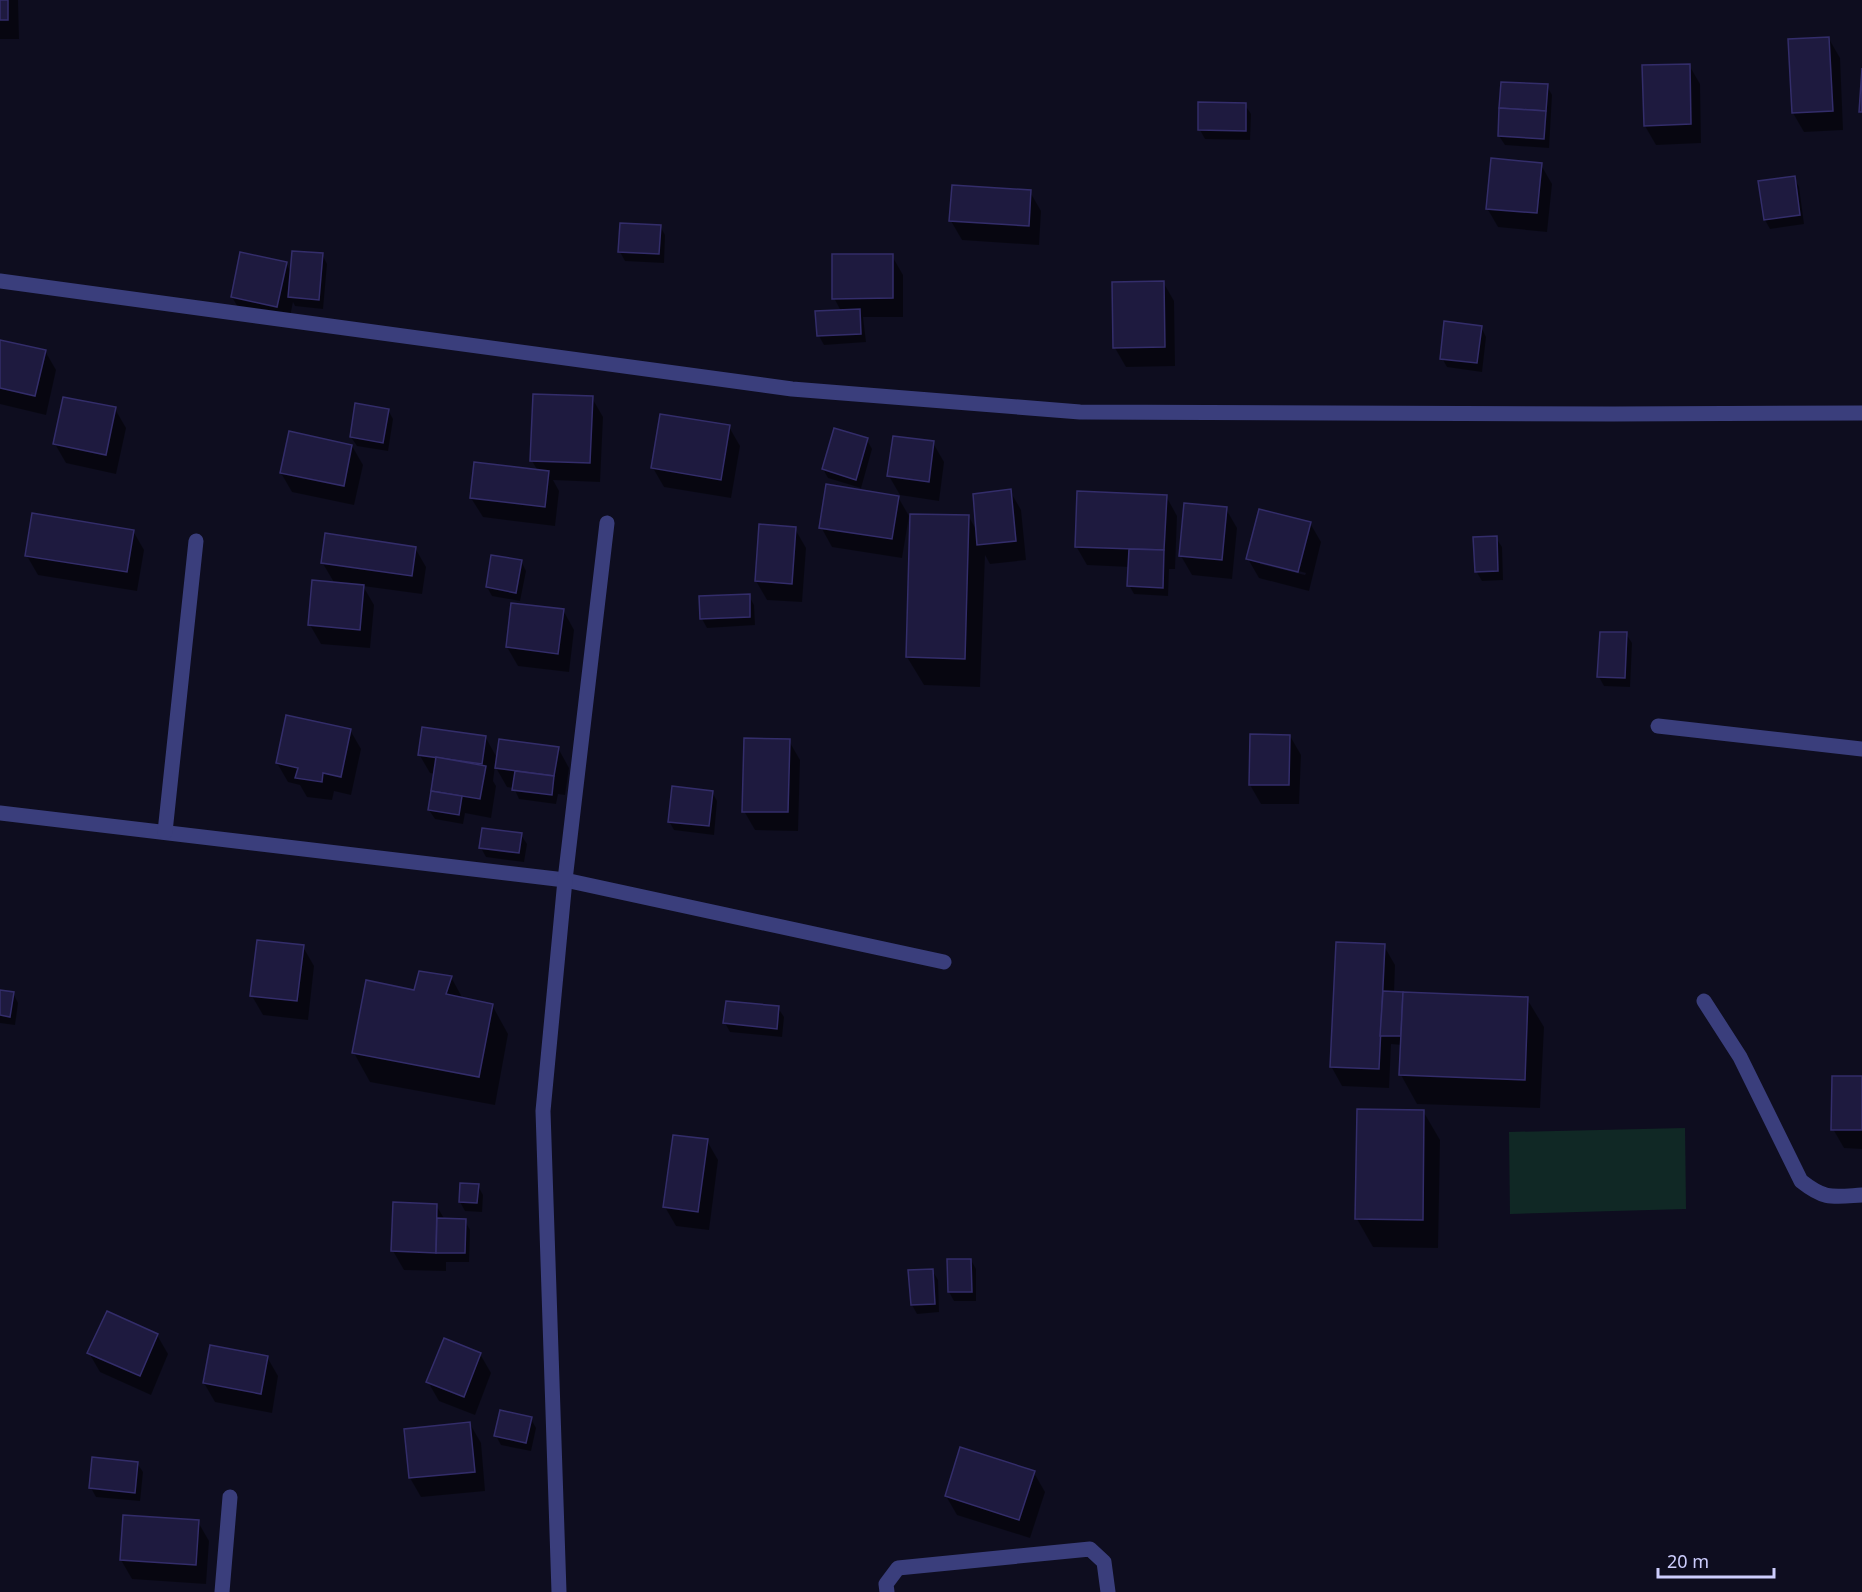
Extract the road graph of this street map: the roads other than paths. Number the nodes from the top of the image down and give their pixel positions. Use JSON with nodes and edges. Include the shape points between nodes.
{"nodes":[{"id":1,"x":0,"y":281,"type":"edge"},
{"id":2,"x":1862,"y":413,"type":"edge"},
{"id":3,"x":607,"y":523,"type":"dead end"},
{"id":4,"x":196,"y":541,"type":"dead end"},
{"id":5,"x":1658,"y":726,"type":"dead end"},
{"id":6,"x":1862,"y":749,"type":"edge"},
{"id":7,"x":0,"y":813,"type":"edge"},
{"id":8,"x":165,"y":832,"type":"junction"},
{"id":9,"x":565,"y":880,"type":"junction"},
{"id":10,"x":944,"y":962,"type":"dead end"},
{"id":11,"x":1704,"y":1001,"type":"dead end"},
{"id":12,"x":1862,"y":1195,"type":"edge"},
{"id":13,"x":230,"y":1497,"type":"dead end"},
{"id":14,"x":222,"y":1592,"type":"edge"},
{"id":15,"x":559,"y":1592,"type":"edge"},
{"id":16,"x":887,"y":1592,"type":"edge"},
{"id":17,"x":1108,"y":1592,"type":"edge"}],
"edges":[{"from":1,"to":2,"type":"street","via":[[792,389],[1080,412]]},
{"from":3,"to":9,"type":"street"},
{"from":4,"to":8,"type":"street"},
{"from":5,"to":6,"type":"street"},
{"from":7,"to":8,"type":"street"},
{"from":8,"to":9,"type":"street"},
{"from":9,"to":10,"type":"street"},
{"from":9,"to":15,"type":"street","via":[[543,1111]]},
{"from":11,"to":12,"type":"street","via":[[1740,1057],[1801,1181],[1829,1197]]},
{"from":13,"to":14,"type":"street"},
{"from":16,"to":17,"type":"street","via":[[886,1584],[898,1568],[1090,1549],[1104,1563]]}]}
